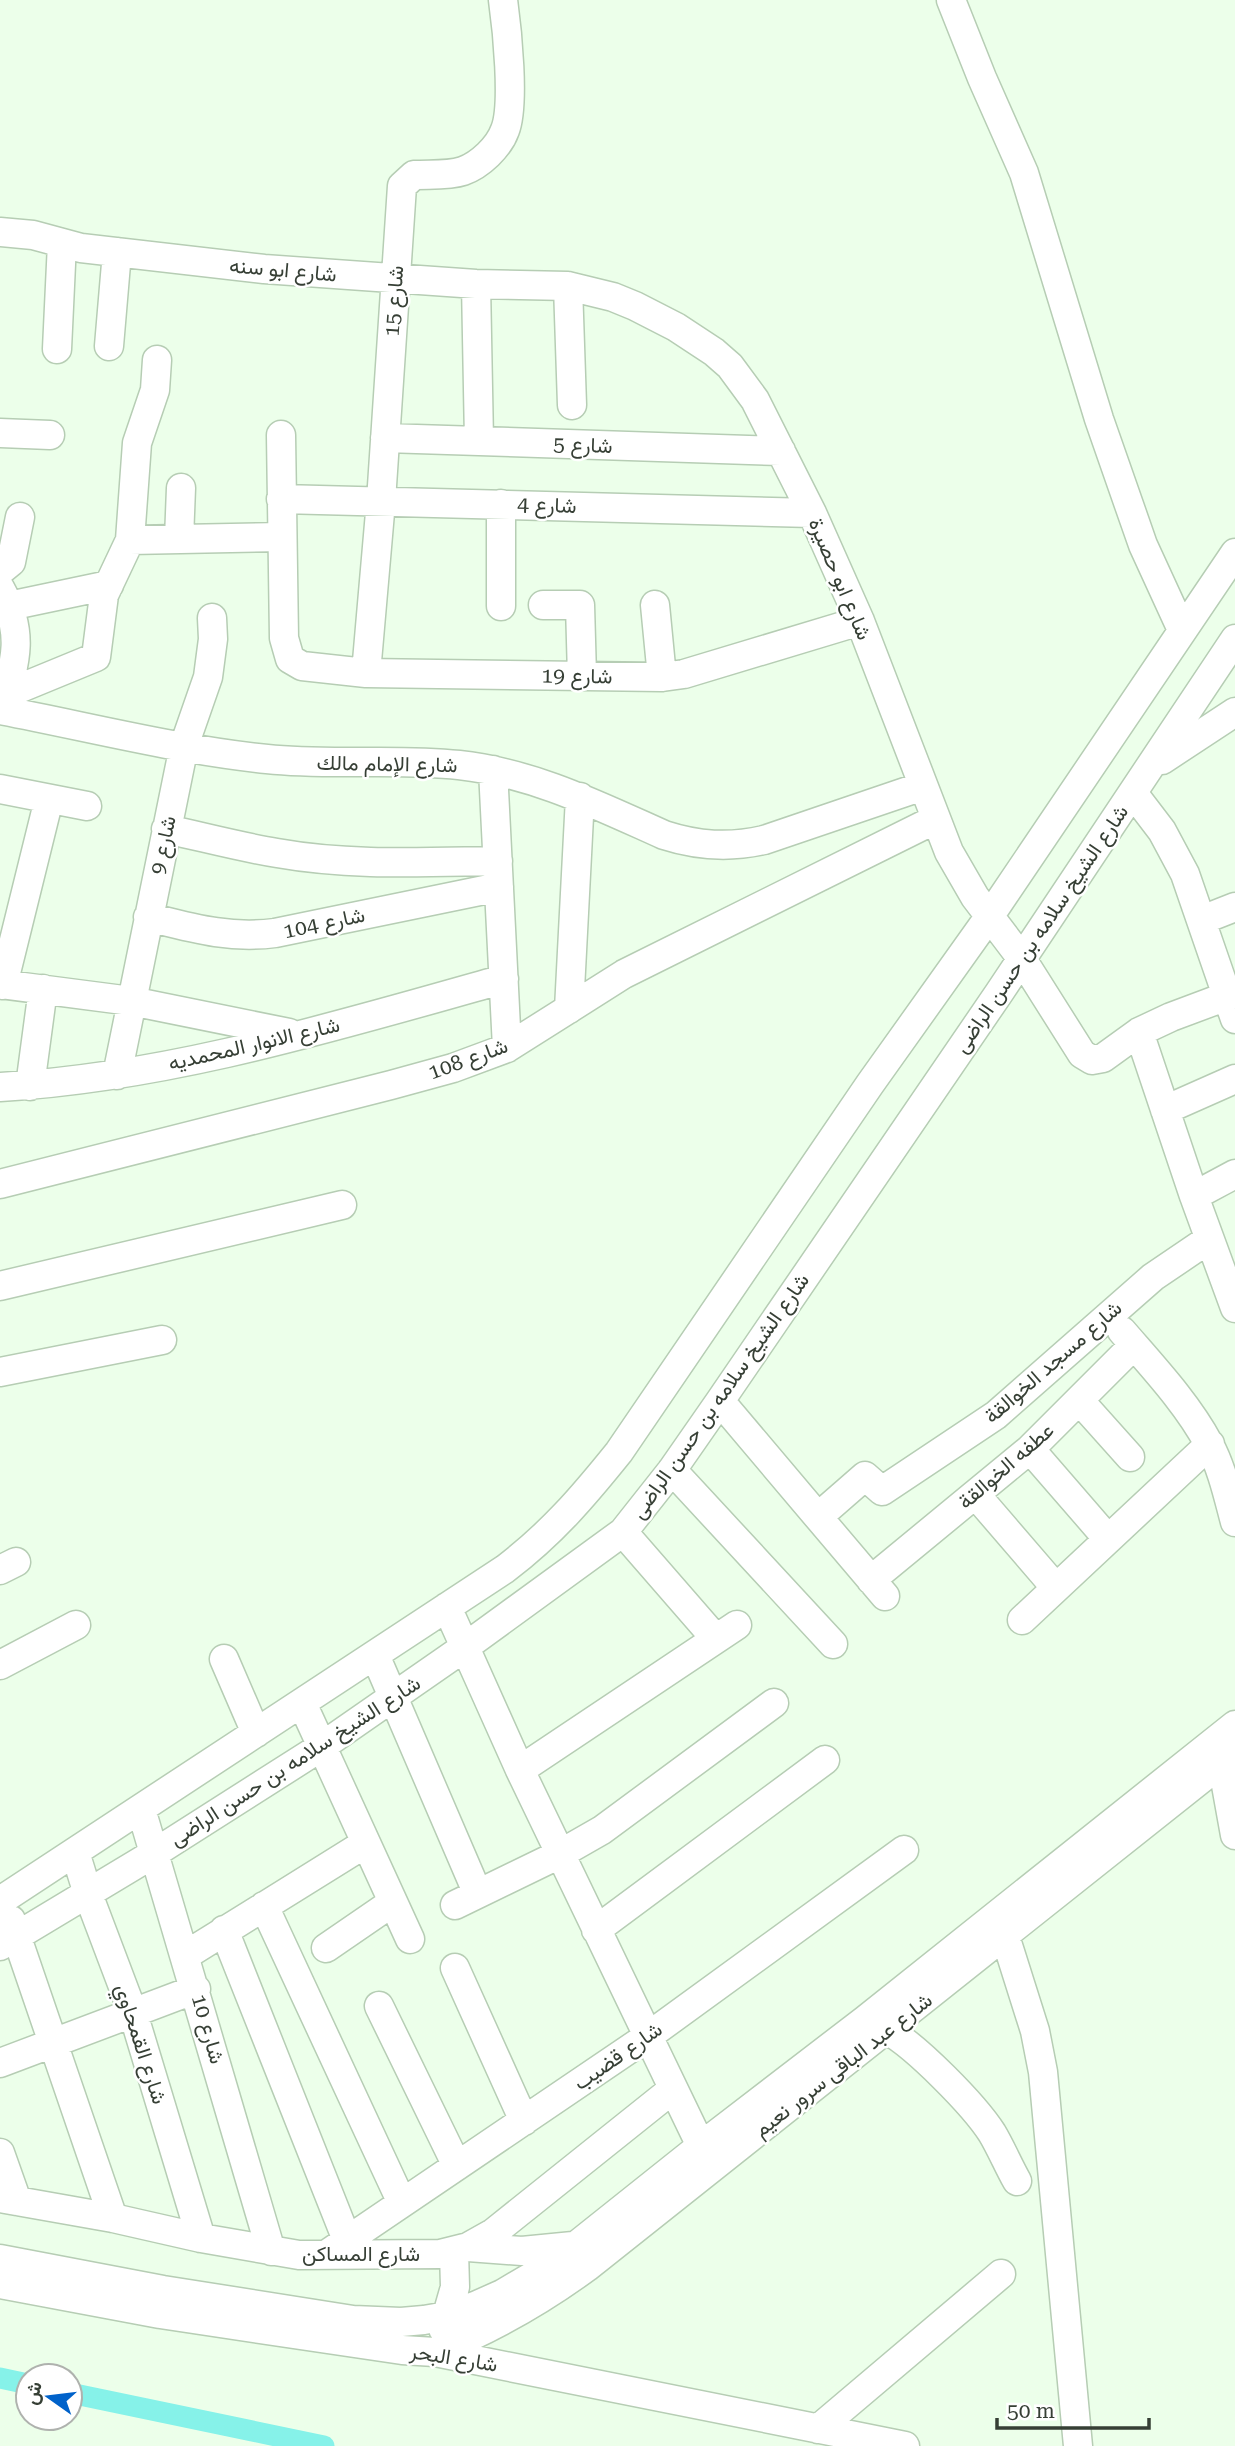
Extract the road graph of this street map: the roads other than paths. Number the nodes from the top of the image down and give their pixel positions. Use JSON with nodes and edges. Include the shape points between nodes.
{"nodes":[{"id":1,"x":503,"y":0,"type":"edge"},
{"id":2,"x":951,"y":0,"type":"edge"},
{"id":3,"x":0,"y":232,"type":"edge"},
{"id":4,"x":62,"y":243,"type":"junction"},
{"id":5,"x":117,"y":252,"type":"junction"},
{"id":6,"x":395,"y":279,"type":"junction"},
{"id":7,"x":477,"y":284,"type":"junction"},
{"id":8,"x":568,"y":286,"type":"junction"},
{"id":9,"x":109,"y":346,"type":"dead end"},
{"id":10,"x":57,"y":349,"type":"dead end"},
{"id":11,"x":157,"y":360,"type":"dead end"},
{"id":12,"x":572,"y":405,"type":"dead end"},
{"id":13,"x":0,"y":433,"type":"edge"},
{"id":14,"x":50,"y":435,"type":"dead end"},
{"id":15,"x":281,"y":435,"type":"dead end"},
{"id":16,"x":385,"y":438,"type":"junction"},
{"id":17,"x":479,"y":441,"type":"junction"},
{"id":18,"x":780,"y":452,"type":"junction"},
{"id":19,"x":181,"y":488,"type":"dead end"},
{"id":20,"x":281,"y":499,"type":"junction"},
{"id":21,"x":381,"y":501,"type":"junction"},
{"id":22,"x":500,"y":504,"type":"junction"},
{"id":23,"x":812,"y":513,"type":"junction"},
{"id":24,"x":19,"y":517,"type":"dead end"},
{"id":25,"x":282,"y":537,"type":"junction"},
{"id":26,"x":179,"y":539,"type":"junction"},
{"id":27,"x":130,"y":540,"type":"junction"},
{"id":28,"x":1235,"y":553,"type":"edge"},
{"id":29,"x":109,"y":585,"type":"junction"},
{"id":30,"x":2,"y":589,"type":"edge"},
{"id":31,"x":543,"y":605,"type":"dead end"},
{"id":32,"x":654,"y":605,"type":"dead end"},
{"id":33,"x":501,"y":606,"type":"dead end"},
{"id":34,"x":212,"y":618,"type":"dead end"},
{"id":35,"x":860,"y":621,"type":"junction"},
{"id":36,"x":1182,"y":631,"type":"junction"},
{"id":37,"x":8,"y":633,"type":"edge"},
{"id":38,"x":1235,"y":639,"type":"edge"},
{"id":39,"x":366,"y":673,"type":"junction"},
{"id":40,"x":582,"y":676,"type":"junction"},
{"id":41,"x":662,"y":677,"type":"junction"},
{"id":42,"x":1,"y":702,"type":"edge"},
{"id":43,"x":1235,"y":712,"type":"edge"},
{"id":44,"x":184,"y":746,"type":"junction"},
{"id":45,"x":1149,"y":769,"type":"junction"},
{"id":46,"x":493,"y":770,"type":"junction"},
{"id":47,"x":923,"y":786,"type":"junction"},
{"id":48,"x":0,"y":789,"type":"edge"},
{"id":49,"x":1133,"y":793,"type":"junction"},
{"id":50,"x":580,"y":797,"type":"junction"},
{"id":51,"x":49,"y":799,"type":"junction"},
{"id":52,"x":87,"y":806,"type":"dead end"},
{"id":53,"x":936,"y":818,"type":"junction"},
{"id":54,"x":166,"y":829,"type":"junction"},
{"id":55,"x":499,"y":874,"type":"junction"},
{"id":56,"x":1235,"y":907,"type":"edge"},
{"id":57,"x":148,"y":917,"type":"junction"},
{"id":58,"x":989,"y":917,"type":"junction"},
{"id":59,"x":1202,"y":919,"type":"junction"},
{"id":60,"x":1022,"y":958,"type":"junction"},
{"id":61,"x":504,"y":979,"type":"junction"},
{"id":62,"x":2,"y":985,"type":"edge"},
{"id":63,"x":43,"y":989,"type":"junction"},
{"id":64,"x":131,"y":1001,"type":"junction"},
{"id":65,"x":1232,"y":1003,"type":"edge"},
{"id":66,"x":569,"y":1009,"type":"junction"},
{"id":67,"x":1139,"y":1032,"type":"junction"},
{"id":68,"x":302,"y":1036,"type":"junction"},
{"id":69,"x":507,"y":1048,"type":"junction"},
{"id":70,"x":117,"y":1075,"type":"junction"},
{"id":71,"x":1235,"y":1079,"type":"edge"},
{"id":72,"x":30,"y":1086,"type":"junction"},
{"id":73,"x":0,"y":1087,"type":"edge"},
{"id":74,"x":1165,"y":1110,"type":"junction"},
{"id":75,"x":1235,"y":1174,"type":"edge"},
{"id":76,"x":0,"y":1184,"type":"edge"},
{"id":77,"x":1194,"y":1196,"type":"junction"},
{"id":78,"x":342,"y":1205,"type":"dead end"},
{"id":79,"x":1209,"y":1239,"type":"junction"},
{"id":80,"x":0,"y":1286,"type":"edge"},
{"id":81,"x":1235,"y":1308,"type":"edge"},
{"id":82,"x":1108,"y":1315,"type":"junction"},
{"id":83,"x":162,"y":1340,"type":"dead end"},
{"id":84,"x":1134,"y":1345,"type":"junction"},
{"id":85,"x":0,"y":1372,"type":"edge"},
{"id":86,"x":1079,"y":1400,"type":"junction"},
{"id":87,"x":720,"y":1401,"type":"junction"},
{"id":88,"x":1210,"y":1444,"type":"junction"},
{"id":89,"x":1030,"y":1449,"type":"junction"},
{"id":90,"x":1130,"y":1457,"type":"dead end"},
{"id":91,"x":672,"y":1470,"type":"junction"},
{"id":92,"x":976,"y":1495,"type":"junction"},
{"id":93,"x":818,"y":1517,"type":"junction"},
{"id":94,"x":1235,"y":1522,"type":"edge"},
{"id":95,"x":623,"y":1532,"type":"junction"},
{"id":96,"x":1108,"y":1539,"type":"junction"},
{"id":97,"x":1056,"y":1588,"type":"junction"},
{"id":98,"x":447,"y":1607,"type":"junction"},
{"id":99,"x":1022,"y":1620,"type":"dead end"},
{"id":100,"x":76,"y":1625,"type":"dead end"},
{"id":101,"x":833,"y":1644,"type":"dead end"},
{"id":102,"x":465,"y":1647,"type":"junction"},
{"id":103,"x":374,"y":1655,"type":"junction"},
{"id":104,"x":224,"y":1659,"type":"dead end"},
{"id":105,"x":0,"y":1665,"type":"edge"},
{"id":106,"x":391,"y":1698,"type":"junction"},
{"id":107,"x":302,"y":1703,"type":"junction"},
{"id":108,"x":774,"y":1703,"type":"dead end"},
{"id":109,"x":1235,"y":1724,"type":"edge"},
{"id":110,"x":256,"y":1733,"type":"junction"},
{"id":111,"x":321,"y":1747,"type":"junction"},
{"id":112,"x":1229,"y":1757,"type":"edge"},
{"id":113,"x":825,"y":1760,"type":"dead end"},
{"id":114,"x":520,"y":1770,"type":"junction"},
{"id":115,"x":141,"y":1808,"type":"junction"},
{"id":116,"x":1235,"y":1835,"type":"edge"},
{"id":117,"x":366,"y":1843,"type":"junction"},
{"id":118,"x":904,"y":1850,"type":"dead end"},
{"id":119,"x":75,"y":1852,"type":"junction"},
{"id":120,"x":153,"y":1854,"type":"junction"},
{"id":121,"x":560,"y":1854,"type":"junction"},
{"id":122,"x":88,"y":1894,"type":"junction"},
{"id":123,"x":2,"y":1900,"type":"edge"},
{"id":124,"x":393,"y":1902,"type":"junction"},
{"id":125,"x":264,"y":1906,"type":"junction"},
{"id":126,"x":224,"y":1930,"type":"junction"},
{"id":127,"x":596,"y":1930,"type":"junction"},
{"id":128,"x":1004,"y":1936,"type":"junction"},
{"id":129,"x":410,"y":1938,"type":"dead end"},
{"id":130,"x":8,"y":1941,"type":"edge"},
{"id":131,"x":326,"y":1948,"type":"dead end"},
{"id":132,"x":186,"y":1955,"type":"junction"},
{"id":133,"x":455,"y":1968,"type":"dead end"},
{"id":134,"x":196,"y":1989,"type":"junction"},
{"id":135,"x":379,"y":2006,"type":"dead end"},
{"id":136,"x":133,"y":2013,"type":"junction"},
{"id":137,"x":887,"y":2030,"type":"junction"},
{"id":138,"x":647,"y":2038,"type":"junction"},
{"id":139,"x":53,"y":2044,"type":"junction"},
{"id":140,"x":0,"y":2063,"type":"edge"},
{"id":141,"x":673,"y":2089,"type":"junction"},
{"id":142,"x":524,"y":2121,"type":"junction"},
{"id":143,"x":701,"y":2146,"type":"junction"},
{"id":144,"x":0,"y":2154,"type":"edge"},
{"id":145,"x":457,"y":2166,"type":"junction"},
{"id":146,"x":1017,"y":2181,"type":"dead end"},
{"id":147,"x":9,"y":2200,"type":"edge"},
{"id":148,"x":402,"y":2203,"type":"junction"},
{"id":149,"x":113,"y":2218,"type":"junction"},
{"id":150,"x":201,"y":2238,"type":"junction"},
{"id":151,"x":576,"y":2246,"type":"junction"},
{"id":152,"x":337,"y":2247,"type":"junction"},
{"id":153,"x":461,"y":2249,"type":"junction"},
{"id":154,"x":271,"y":2251,"type":"junction"},
{"id":155,"x":0,"y":2259,"type":"edge"},
{"id":156,"x":1002,"y":2274,"type":"dead end"},
{"id":157,"x":0,"y":2284,"type":"edge"},
{"id":158,"x":447,"y":2316,"type":"junction"},
{"id":159,"x":435,"y":2352,"type":"junction"},
{"id":160,"x":818,"y":2429,"type":"junction"},
{"id":161,"x":905,"y":2446,"type":"edge"},
{"id":162,"x":1078,"y":2446,"type":"edge"}],
"edges":[{"from":1,"to":6,"type":"street","name":"شارع 15","via":[[509,116],[505,130],[488,154],[463,171],[407,179],[402,186]]},
{"from":2,"to":36,"type":"street","via":[[1024,173],[1099,419],[1143,545]]},
{"from":3,"to":4,"type":"street","name":"شارع ابو سنه"},
{"from":4,"to":5,"type":"street","name":"شارع ابو سنه"},
{"from":4,"to":10,"type":"street"},
{"from":5,"to":6,"type":"street","name":"شارع ابو سنه","via":[[264,270]]},
{"from":5,"to":9,"type":"street"},
{"from":6,"to":7,"type":"street","name":"شارع ابو سنه"},
{"from":6,"to":16,"type":"street","name":"شارع 15"},
{"from":7,"to":8,"type":"street","name":"شارع ابو سنه"},
{"from":7,"to":17,"type":"street"},
{"from":8,"to":12,"type":"street"},
{"from":8,"to":18,"type":"street","name":"شارع ابو حصيرة","via":[[635,306],[714,352],[749,391]]},
{"from":11,"to":27,"type":"street","via":[[153,399],[137,443]]},
{"from":13,"to":14,"type":"street"},
{"from":15,"to":20,"type":"street"},
{"from":16,"to":17,"type":"street","name":"شارع 5"},
{"from":16,"to":21,"type":"street","name":"شارع 15"},
{"from":17,"to":18,"type":"street","name":"شارع 5"},
{"from":18,"to":23,"type":"street","name":"شارع ابو حصيرة"},
{"from":19,"to":26,"type":"street"},
{"from":20,"to":21,"type":"street","name":"شارع 4"},
{"from":20,"to":25,"type":"street"},
{"from":21,"to":22,"type":"street","name":"شارع 4"},
{"from":21,"to":39,"type":"street","name":"شارع 15"},
{"from":22,"to":23,"type":"street","name":"شارع 4"},
{"from":22,"to":33,"type":"street"},
{"from":23,"to":35,"type":"street","name":"شارع ابو حصيرة"},
{"from":24,"to":30,"type":"street"},
{"from":25,"to":26,"type":"street"},
{"from":25,"to":39,"type":"street","name":"شارع 19","via":[[284,638],[290,659],[302,666]]},
{"from":26,"to":27,"type":"street"},
{"from":27,"to":29,"type":"street"},
{"from":28,"to":36,"type":"street","name":"شارع الشيخ سلامه بن حسن الراضى"},
{"from":29,"to":30,"type":"street"},
{"from":29,"to":42,"type":"street","via":[[96,657]]},
{"from":30,"to":37,"type":"street"},
{"from":31,"to":40,"type":"street","via":[[580,606]]},
{"from":32,"to":41,"type":"street"},
{"from":34,"to":44,"type":"street","name":"شارع 9","via":[[208,677]]},
{"from":35,"to":41,"type":"street","name":"شارع 19"},
{"from":35,"to":47,"type":"street","name":"شارع ابو حصيرة"},
{"from":36,"to":58,"type":"street","name":"شارع الشيخ سلامه بن حسن الراضى"},
{"from":37,"to":42,"type":"street","via":[[16,656]]},
{"from":38,"to":45,"type":"street","name":"شارع الشيخ سلامه بن حسن الراضى"},
{"from":39,"to":40,"type":"street","name":"شارع 19"},
{"from":40,"to":41,"type":"street","name":"شارع 19"},
{"from":42,"to":44,"type":"street","name":"شارع الإمام مالك"},
{"from":43,"to":45,"type":"street"},
{"from":44,"to":46,"type":"street","name":"شارع الإمام مالك","via":[[271,760],[395,761]]},
{"from":44,"to":54,"type":"street","name":"شارع 9"},
{"from":45,"to":49,"type":"street","name":"شارع الشيخ سلامه بن حسن الراضى"},
{"from":46,"to":50,"type":"street","name":"شارع الإمام مالك"},
{"from":46,"to":55,"type":"street"},
{"from":47,"to":50,"type":"street","name":"شارع الإمام مالك","via":[[764,840],[730,845],[682,841]]},
{"from":47,"to":53,"type":"street","name":"شارع ابو حصيرة"},
{"from":48,"to":51,"type":"street"},
{"from":49,"to":59,"type":"street","via":[[1174,852]]},
{"from":49,"to":60,"type":"street","name":"شارع الشيخ سلامه بن حسن الراضى"},
{"from":50,"to":66,"type":"street"},
{"from":51,"to":52,"type":"street"},
{"from":51,"to":62,"type":"street"},
{"from":53,"to":58,"type":"street","name":"شارع ابو حصيرة","via":[[954,861]]},
{"from":53,"to":66,"type":"street","name":"شارع 108","via":[[624,974]]},
{"from":54,"to":55,"type":"street","via":[[278,853]]},
{"from":54,"to":57,"type":"street","name":"شارع 9"},
{"from":55,"to":57,"type":"street","name":"شارع 104","via":[[249,936],[224,935]]},
{"from":55,"to":61,"type":"street"},
{"from":56,"to":59,"type":"street"},
{"from":57,"to":64,"type":"street","name":"شارع 9"},
{"from":58,"to":60,"type":"street","name":"شارع ابو حصيرة"},
{"from":58,"to":98,"type":"street","name":"شارع الشيخ سلامه بن حسن الراضى","via":[[619,1452],[535,1547]]},
{"from":59,"to":65,"type":"street"},
{"from":60,"to":67,"type":"street","name":"شارع ابو حصيرة","via":[[1087,1058],[1103,1058]]},
{"from":60,"to":87,"type":"street","name":"شارع الشيخ سلامه بن حسن الراضى"},
{"from":61,"to":68,"type":"street","name":"شارع الانوار المحمديه"},
{"from":61,"to":69,"type":"street"},
{"from":62,"to":63,"type":"street"},
{"from":63,"to":64,"type":"street"},
{"from":63,"to":72,"type":"street"},
{"from":64,"to":68,"type":"street"},
{"from":64,"to":70,"type":"street","name":"شارع 9"},
{"from":65,"to":67,"type":"street","via":[[1171,1017]]},
{"from":66,"to":69,"type":"street","name":"شارع 108"},
{"from":67,"to":74,"type":"street"},
{"from":68,"to":70,"type":"street","name":"شارع الانوار المحمديه"},
{"from":69,"to":76,"type":"street","name":"شارع 108","via":[[391,1085]]},
{"from":70,"to":72,"type":"street","name":"شارع الانوار المحمديه"},
{"from":71,"to":74,"type":"street"},
{"from":72,"to":73,"type":"street","name":"شارع الانوار المحمديه"},
{"from":74,"to":77,"type":"street"},
{"from":75,"to":77,"type":"street"},
{"from":77,"to":79,"type":"street"},
{"from":78,"to":80,"type":"street"},
{"from":79,"to":81,"type":"street"},
{"from":79,"to":82,"type":"street","name":"شارع مسجد الخوالقة"},
{"from":82,"to":84,"type":"street"},
{"from":82,"to":93,"type":"street","name":"شارع مسجد الخوالقة","via":[[996,1415],[882,1491],[865,1476]]},
{"from":83,"to":85,"type":"street"},
{"from":84,"to":86,"type":"street","name":"عطفه الخوالقة"},
{"from":84,"to":88,"type":"street","via":[[1174,1391]]},
{"from":86,"to":89,"type":"street","name":"عطفه الخوالقة"},
{"from":86,"to":90,"type":"street"},
{"from":87,"to":91,"type":"street","name":"شارع الشيخ سلامه بن حسن الراضى"},
{"from":87,"to":93,"type":"street"},
{"from":88,"to":94,"type":"street"},
{"from":88,"to":96,"type":"street"},
{"from":89,"to":92,"type":"street","name":"عطفه الخوالقة"},
{"from":89,"to":96,"type":"street"},
{"from":91,"to":95,"type":"street","name":"شارع الشيخ سلامه بن حسن الراضى"},
{"from":91,"to":101,"type":"street"},
{"from":92,"to":93,"type":"street","name":"عطفه الخوالقة","via":[[878,1588]]},
{"from":92,"to":97,"type":"street"},
{"from":95,"to":102,"type":"street","name":"شارع الشيخ سلامه بن حسن الراضى"},
{"from":95,"to":114,"type":"street","via":[[726,1632]]},
{"from":96,"to":97,"type":"street"},
{"from":97,"to":99,"type":"street"},
{"from":98,"to":102,"type":"street"},
{"from":98,"to":103,"type":"street","name":"شارع الشيخ سلامه بن حسن الراضى"},
{"from":100,"to":105,"type":"street"},
{"from":102,"to":106,"type":"street","name":"شارع الشيخ سلامه بن حسن الراضى"},
{"from":102,"to":114,"type":"street"},
{"from":103,"to":106,"type":"street"},
{"from":103,"to":107,"type":"street","name":"شارع الشيخ سلامه بن حسن الراضى"},
{"from":104,"to":110,"type":"street"},
{"from":106,"to":111,"type":"street","name":"شارع الشيخ سلامه بن حسن الراضى"},
{"from":106,"to":121,"type":"street","via":[[466,1899]]},
{"from":107,"to":110,"type":"street","name":"شارع الشيخ سلامه بن حسن الراضى"},
{"from":107,"to":111,"type":"street"},
{"from":108,"to":121,"type":"street","via":[[602,1830]]},
{"from":109,"to":143,"type":"street","name":"شارع عبد الباقى سرور نعيم"},
{"from":110,"to":115,"type":"street","name":"شارع الشيخ سلامه بن حسن الراضى"},
{"from":111,"to":117,"type":"street"},
{"from":111,"to":120,"type":"street","name":"شارع الشيخ سلامه بن حسن الراضى"},
{"from":112,"to":116,"type":"street"},
{"from":112,"to":128,"type":"street","name":"شارع عبد الباقى سرور نعيم"},
{"from":113,"to":127,"type":"street"},
{"from":114,"to":121,"type":"street"},
{"from":115,"to":119,"type":"street","name":"شارع الشيخ سلامه بن حسن الراضى"},
{"from":115,"to":120,"type":"street","name":"شارع 10"},
{"from":117,"to":124,"type":"street"},
{"from":117,"to":125,"type":"street"},
{"from":118,"to":138,"type":"street","name":"شارع قضيب"},
{"from":119,"to":122,"type":"street","name":"شارع القمحاوي"},
{"from":119,"to":123,"type":"street","name":"شارع الشيخ سلامه بن حسن الراضى"},
{"from":120,"to":122,"type":"street","name":"شارع الشيخ سلامه بن حسن الراضى"},
{"from":120,"to":132,"type":"street","name":"شارع 10"},
{"from":121,"to":127,"type":"street"},
{"from":122,"to":130,"type":"street","name":"شارع الشيخ سلامه بن حسن الراضى"},
{"from":122,"to":136,"type":"street","name":"شارع القمحاوي"},
{"from":123,"to":130,"type":"street"},
{"from":124,"to":129,"type":"street"},
{"from":124,"to":131,"type":"street"},
{"from":125,"to":126,"type":"street"},
{"from":125,"to":148,"type":"street"},
{"from":126,"to":132,"type":"street"},
{"from":126,"to":152,"type":"street"},
{"from":127,"to":138,"type":"street"},
{"from":128,"to":137,"type":"street","name":"شارع عبد الباقى سرور نعيم"},
{"from":128,"to":162,"type":"street","via":[[1044,2072]]},
{"from":130,"to":139,"type":"street"},
{"from":132,"to":134,"type":"street","name":"شارع 10"},
{"from":133,"to":142,"type":"street"},
{"from":134,"to":136,"type":"street"},
{"from":134,"to":154,"type":"street","name":"شارع 10"},
{"from":135,"to":145,"type":"street"},
{"from":136,"to":139,"type":"street"},
{"from":136,"to":150,"type":"street","name":"شارع القمحاوي"},
{"from":137,"to":146,"type":"street","via":[[963,2099],[991,2132]]},
{"from":137,"to":159,"type":"street","name":"شارع عبد الباقى سرور نعيم","via":[[552,2293],[505,2321]]},
{"from":138,"to":141,"type":"street"},
{"from":138,"to":142,"type":"street","name":"شارع قضيب"},
{"from":139,"to":140,"type":"street"},
{"from":139,"to":149,"type":"street"},
{"from":141,"to":143,"type":"street"},
{"from":141,"to":153,"type":"street","name":"شارع المساكن","via":[[493,2233]]},
{"from":142,"to":145,"type":"street","name":"شارع قضيب"},
{"from":143,"to":151,"type":"street","name":"شارع عبد الباقى سرور نعيم"},
{"from":144,"to":147,"type":"street"},
{"from":145,"to":148,"type":"street","name":"شارع قضيب"},
{"from":147,"to":149,"type":"street","name":"شارع المساكن"},
{"from":148,"to":152,"type":"street","name":"شارع قضيب"},
{"from":149,"to":150,"type":"street","name":"شارع المساكن"},
{"from":150,"to":154,"type":"street","name":"شارع المساكن"},
{"from":151,"to":153,"type":"street","via":[[522,2251]]},
{"from":151,"to":158,"type":"street","name":"شارع عبد الباقى سرور نعيم","via":[[511,2290]]},
{"from":152,"to":153,"type":"street","name":"شارع المساكن","via":[[433,2255]]},
{"from":152,"to":154,"type":"street","name":"شارع المساكن","via":[[299,2255]]},
{"from":153,"to":158,"type":"street"},
{"from":155,"to":158,"type":"street","name":"شارع البحر","via":[[353,2320],[401,2322]]},
{"from":156,"to":160,"type":"street"},
{"from":157,"to":159,"type":"street","name":"شارع البحر","via":[[160,2315]]},
{"from":158,"to":159,"type":"street"},
{"from":159,"to":160,"type":"street","name":"شارع البحر"},
{"from":160,"to":161,"type":"street","name":"شارع البحر"}]}
